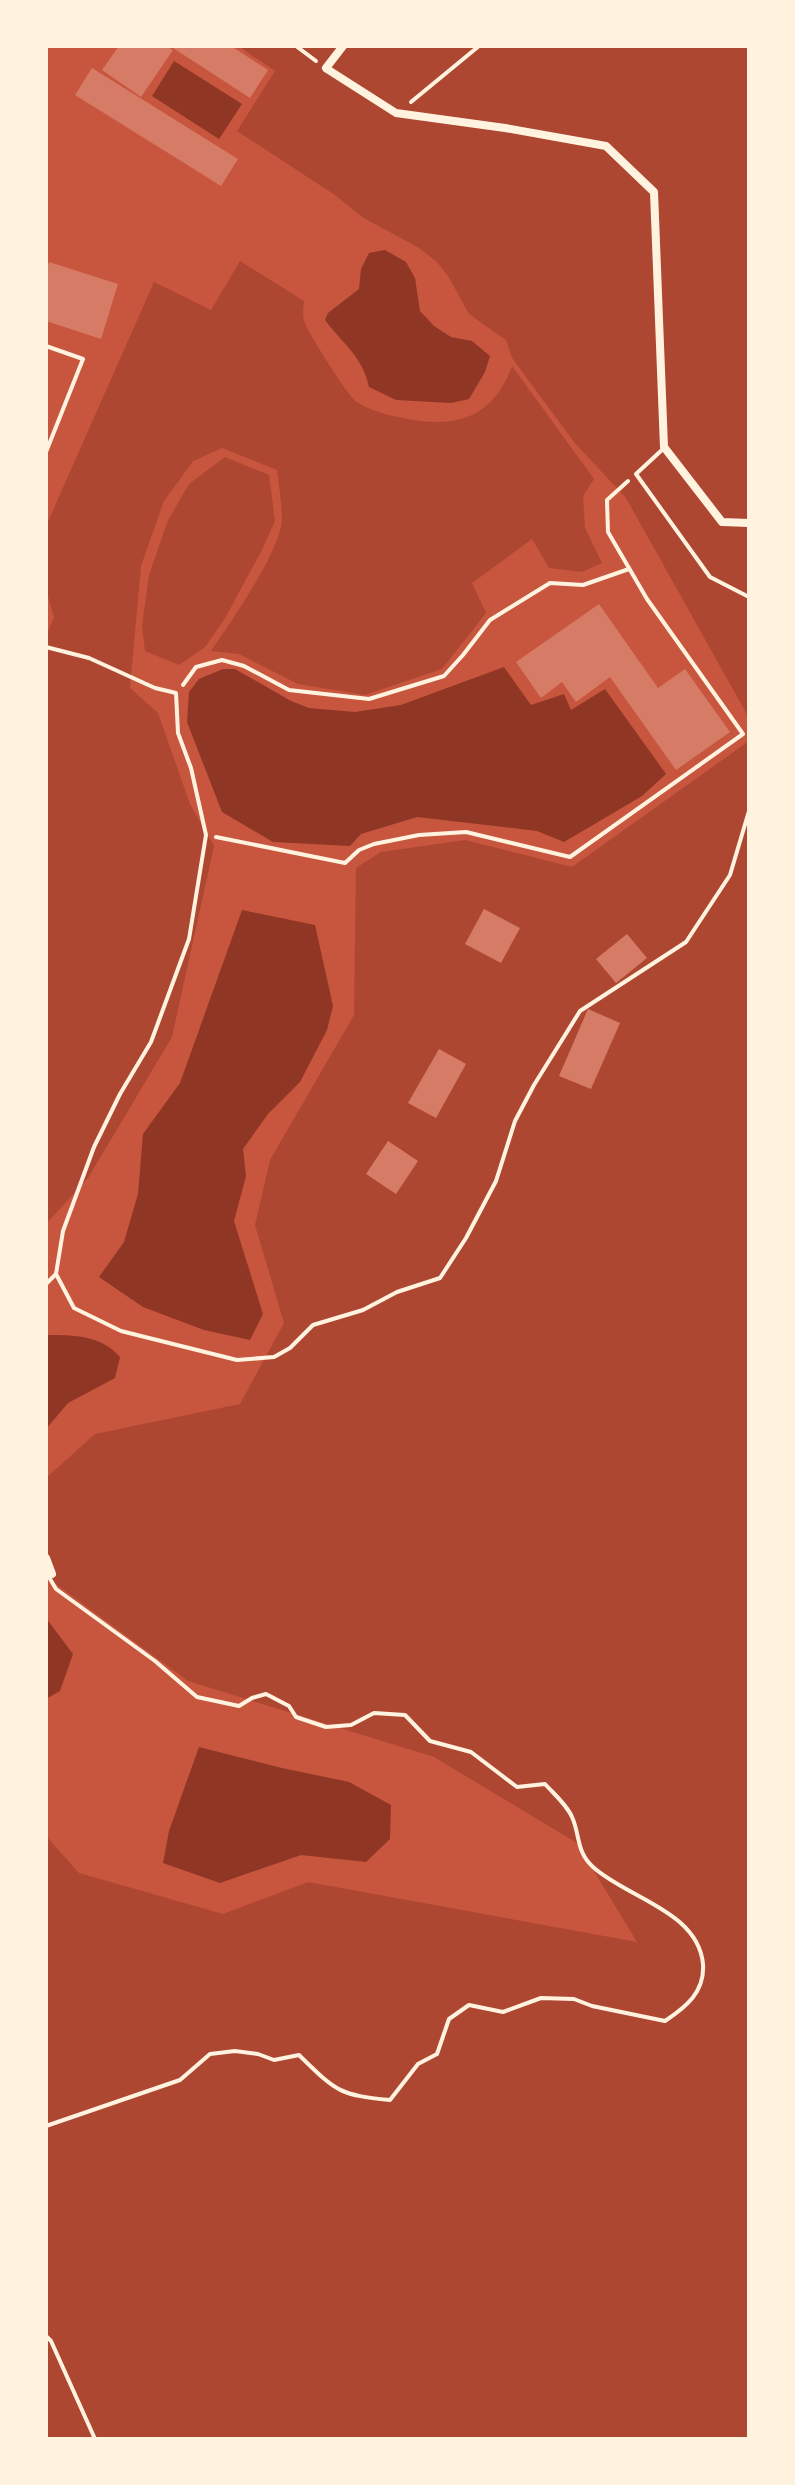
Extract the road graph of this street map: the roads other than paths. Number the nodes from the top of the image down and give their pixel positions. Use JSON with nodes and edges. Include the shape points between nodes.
{"nodes":[{"id":1,"x":343,"y":46,"type":"edge"},
{"id":2,"x":46,"y":346,"type":"edge"},
{"id":3,"x":664,"y":447,"type":"junction"},
{"id":4,"x":46,"y":452,"type":"edge"},
{"id":5,"x":749,"y":523,"type":"edge"},
{"id":6,"x":749,"y":597,"type":"edge"},
{"id":7,"x":46,"y":647,"type":"edge"},
{"id":8,"x":749,"y":811,"type":"edge"},
{"id":9,"x":56,"y":1274,"type":"junction"},
{"id":10,"x":46,"y":1284,"type":"edge"},
{"id":11,"x":46,"y":1558,"type":"edge"},
{"id":12,"x":49,"y":1573,"type":"edge"},
{"id":13,"x":46,"y":2126,"type":"edge"},
{"id":14,"x":46,"y":2336,"type":"edge"},
{"id":15,"x":95,"y":2439,"type":"edge"}],
"edges":[{"from":1,"to":3,"type":"street","via":[[326,69],[396,113],[606,146],[654,192]]},
{"from":2,"to":4,"type":"lane","via":[[83,359]]},
{"from":3,"to":5,"type":"street","via":[[722,522]]},
{"from":3,"to":6,"type":"lane","via":[[636,474],[710,577]]},
{"from":7,"to":9,"type":"lane","via":[[176,693],[178,733],[206,835],[189,939],[151,1042],[94,1147],[63,1231]]},
{"from":8,"to":9,"type":"lane","via":[[730,875],[686,942],[580,1011],[515,1121],[496,1181],[440,1278],[313,1325],[274,1357],[237,1360],[121,1331],[74,1308]]},
{"from":9,"to":10,"type":"lane"},
{"from":11,"to":12,"type":"street"},
{"from":12,"to":13,"type":"lane","via":[[56,1589],[197,1697],[239,1706],[266,1694],[289,1706],[296,1717],[326,1727],[351,1725],[374,1713],[405,1715],[430,1741],[471,1752],[517,1787],[545,1784],[572,1817],[577,1843],[591,1866],[689,1929],[701,1951],[704,1973],[693,2002],[665,2021],[574,1999],[541,1998],[503,2012],[469,2005],[449,2019],[437,2054],[418,2064],[390,2100],[352,2096],[331,2086],[299,2055],[274,2060],[235,2051],[210,2054],[180,2080]]},
{"from":14,"to":15,"type":"lane"}]}
